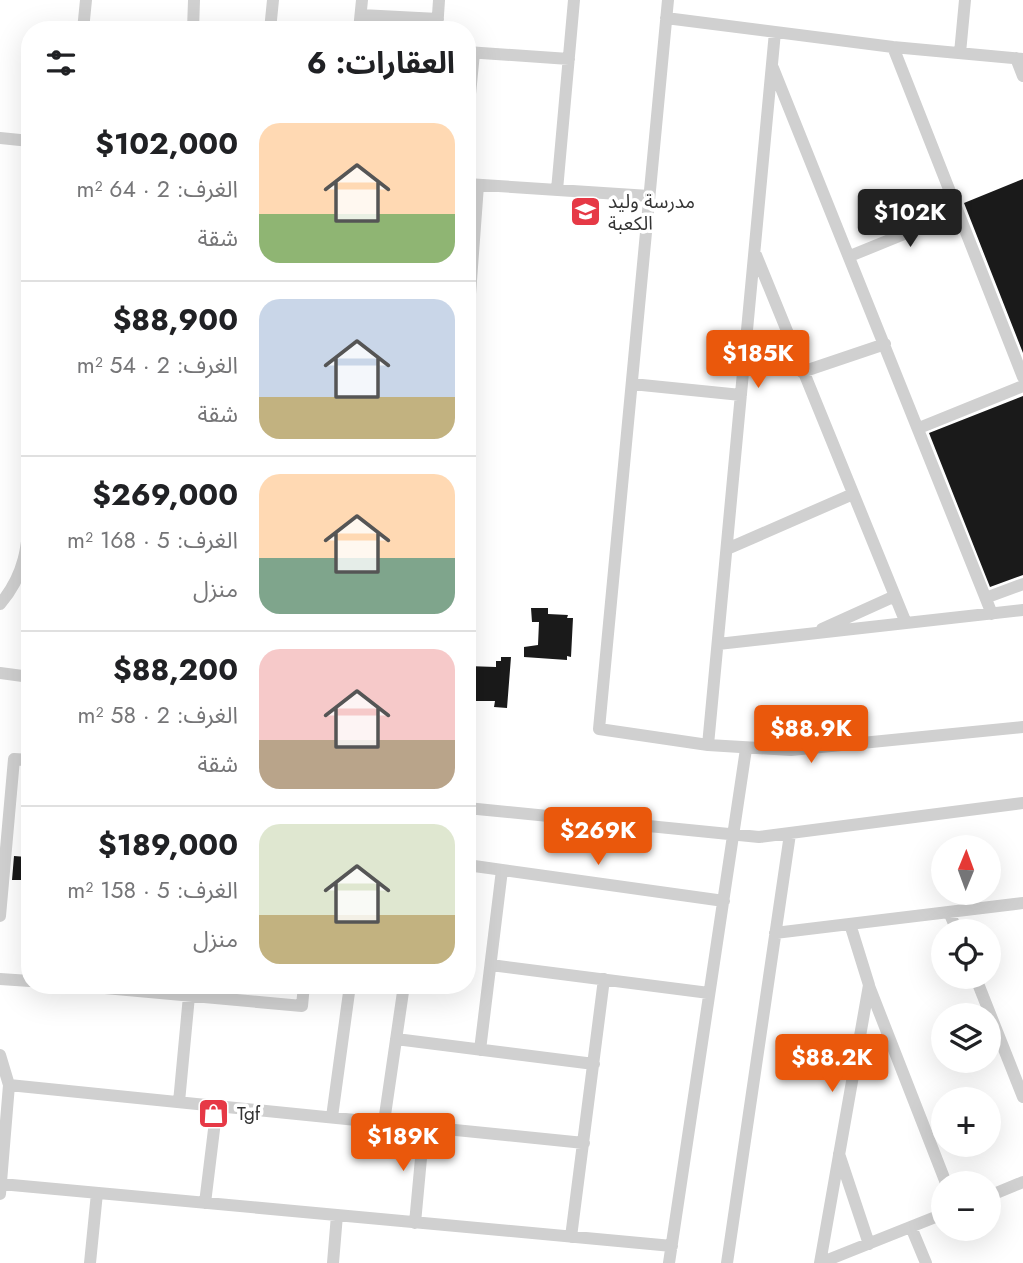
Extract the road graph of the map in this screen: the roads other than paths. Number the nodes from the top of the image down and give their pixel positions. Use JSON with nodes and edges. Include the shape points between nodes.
{"nodes":[{"id":1,"x":86,"y":0,"type":"edge"},
{"id":2,"x":194,"y":0,"type":"edge"},
{"id":3,"x":272,"y":0,"type":"edge"},
{"id":4,"x":362,"y":0,"type":"edge"},
{"id":5,"x":439,"y":0,"type":"edge"},
{"id":6,"x":574,"y":0,"type":"edge"},
{"id":7,"x":668,"y":0,"type":"edge"},
{"id":8,"x":965,"y":0,"type":"edge"},
{"id":9,"x":360,"y":15,"type":"junction"},
{"id":10,"x":666,"y":18,"type":"junction"},
{"id":11,"x":84,"y":21,"type":"edge"},
{"id":12,"x":193,"y":21,"type":"edge"},
{"id":13,"x":271,"y":21,"type":"edge"},
{"id":14,"x":360,"y":21,"type":"edge"},
{"id":15,"x":408,"y":21,"type":"edge"},
{"id":16,"x":433,"y":21,"type":"edge"},
{"id":17,"x":775,"y":32,"type":"junction"},
{"id":18,"x":893,"y":47,"type":"junction"},
{"id":19,"x":476,"y":52,"type":"edge"},
{"id":20,"x":960,"y":53,"type":"junction"},
{"id":21,"x":569,"y":59,"type":"junction"},
{"id":22,"x":1020,"y":59,"type":"edge"},
{"id":23,"x":772,"y":65,"type":"junction"},
{"id":24,"x":1023,"y":76,"type":"edge"},
{"id":25,"x":0,"y":138,"type":"edge"},
{"id":26,"x":21,"y":140,"type":"edge"},
{"id":27,"x":476,"y":185,"type":"edge"},
{"id":28,"x":556,"y":190,"type":"junction"},
{"id":29,"x":649,"y":196,"type":"junction"},
{"id":30,"x":958,"y":212,"type":"junction"},
{"id":31,"x":755,"y":251,"type":"junction"},
{"id":32,"x":850,"y":256,"type":"junction"},
{"id":33,"x":885,"y":344,"type":"junction"},
{"id":34,"x":802,"y":372,"type":"junction"},
{"id":35,"x":1023,"y":377,"type":"edge"},
{"id":36,"x":632,"y":384,"type":"junction"},
{"id":37,"x":1023,"y":386,"type":"edge"},
{"id":38,"x":741,"y":396,"type":"junction"},
{"id":39,"x":919,"y":428,"type":"junction"},
{"id":40,"x":853,"y":494,"type":"junction"},
{"id":41,"x":727,"y":549,"type":"junction"},
{"id":42,"x":21,"y":570,"type":"edge"},
{"id":43,"x":1023,"y":584,"type":"edge"},
{"id":44,"x":895,"y":596,"type":"junction"},
{"id":45,"x":988,"y":597,"type":"junction"},
{"id":46,"x":0,"y":604,"type":"edge"},
{"id":47,"x":1023,"y":610,"type":"edge"},
{"id":48,"x":992,"y":614,"type":"junction"},
{"id":49,"x":906,"y":623,"type":"junction"},
{"id":50,"x":810,"y":634,"type":"junction"},
{"id":51,"x":718,"y":644,"type":"junction"},
{"id":52,"x":0,"y":673,"type":"edge"},
{"id":53,"x":21,"y":676,"type":"edge"},
{"id":54,"x":1023,"y":727,"type":"edge"},
{"id":55,"x":708,"y":745,"type":"junction"},
{"id":56,"x":746,"y":748,"type":"junction"},
{"id":57,"x":21,"y":759,"type":"edge"},
{"id":58,"x":1023,"y":803,"type":"edge"},
{"id":59,"x":476,"y":809,"type":"edge"},
{"id":60,"x":790,"y":834,"type":"junction"},
{"id":61,"x":734,"y":835,"type":"junction"},
{"id":62,"x":476,"y":866,"type":"edge"},
{"id":63,"x":502,"y":870,"type":"junction"},
{"id":64,"x":724,"y":901,"type":"junction"},
{"id":65,"x":1023,"y":903,"type":"edge"},
{"id":66,"x":949,"y":912,"type":"junction"},
{"id":67,"x":0,"y":916,"type":"edge"},
{"id":68,"x":952,"y":919,"type":"edge"},
{"id":69,"x":849,"y":924,"type":"junction"},
{"id":70,"x":775,"y":933,"type":"junction"},
{"id":71,"x":491,"y":965,"type":"junction"},
{"id":72,"x":0,"y":979,"type":"edge"},
{"id":73,"x":604,"y":979,"type":"junction"},
{"id":74,"x":21,"y":980,"type":"edge"},
{"id":75,"x":869,"y":985,"type":"junction"},
{"id":76,"x":980,"y":989,"type":"edge"},
{"id":77,"x":709,"y":993,"type":"junction"},
{"id":78,"x":168,"y":994,"type":"edge"},
{"id":79,"x":303,"y":994,"type":"edge"},
{"id":80,"x":349,"y":994,"type":"edge"},
{"id":81,"x":403,"y":994,"type":"edge"},
{"id":82,"x":189,"y":996,"type":"junction"},
{"id":83,"x":396,"y":1039,"type":"junction"},
{"id":84,"x":480,"y":1050,"type":"junction"},
{"id":85,"x":0,"y":1055,"type":"edge"},
{"id":86,"x":594,"y":1064,"type":"junction"},
{"id":87,"x":9,"y":1085,"type":"junction"},
{"id":88,"x":1023,"y":1097,"type":"edge"},
{"id":89,"x":179,"y":1102,"type":"junction"},
{"id":90,"x":217,"y":1105,"type":"junction"},
{"id":91,"x":332,"y":1117,"type":"junction"},
{"id":92,"x":384,"y":1122,"type":"junction"},
{"id":93,"x":424,"y":1126,"type":"junction"},
{"id":94,"x":584,"y":1143,"type":"junction"},
{"id":95,"x":838,"y":1151,"type":"junction"},
{"id":96,"x":941,"y":1171,"type":"edge"},
{"id":97,"x":1023,"y":1182,"type":"edge"},
{"id":98,"x":1,"y":1184,"type":"edge"},
{"id":99,"x":1001,"y":1191,"type":"edge"},
{"id":100,"x":97,"y":1193,"type":"junction"},
{"id":101,"x":0,"y":1194,"type":"edge"},
{"id":102,"x":205,"y":1203,"type":"junction"},
{"id":103,"x":337,"y":1215,"type":"junction"},
{"id":104,"x":931,"y":1219,"type":"edge"},
{"id":105,"x":415,"y":1223,"type":"junction"},
{"id":106,"x":911,"y":1227,"type":"junction"},
{"id":107,"x":572,"y":1237,"type":"junction"},
{"id":108,"x":869,"y":1244,"type":"junction"},
{"id":109,"x":672,"y":1246,"type":"junction"},
{"id":110,"x":90,"y":1263,"type":"edge"},
{"id":111,"x":333,"y":1263,"type":"edge"},
{"id":112,"x":669,"y":1263,"type":"edge"},
{"id":113,"x":727,"y":1263,"type":"edge"},
{"id":114,"x":926,"y":1263,"type":"edge"}],
"edges":[{"from":1,"to":11,"type":"street"},
{"from":2,"to":12,"type":"street"},
{"from":3,"to":13,"type":"street"},
{"from":4,"to":9,"type":"street"},
{"from":5,"to":16,"type":"street"},
{"from":6,"to":21,"type":"street"},
{"from":7,"to":10,"type":"street"},
{"from":8,"to":20,"type":"street"},
{"from":9,"to":14,"type":"street"},
{"from":9,"to":15,"type":"street"},
{"from":10,"to":17,"type":"street"},
{"from":10,"to":29,"type":"street"},
{"from":17,"to":18,"type":"street"},
{"from":17,"to":23,"type":"street"},
{"from":18,"to":20,"type":"street"},
{"from":18,"to":30,"type":"street"},
{"from":19,"to":21,"type":"street"},
{"from":20,"to":22,"type":"street"},
{"from":21,"to":28,"type":"street"},
{"from":22,"to":24,"type":"street"},
{"from":23,"to":31,"type":"street"},
{"from":23,"to":32,"type":"street"},
{"from":25,"to":26,"type":"street"},
{"from":27,"to":28,"type":"street"},
{"from":28,"to":29,"type":"street"},
{"from":29,"to":36,"type":"street"},
{"from":30,"to":32,"type":"street"},
{"from":30,"to":35,"type":"street"},
{"from":31,"to":34,"type":"street"},
{"from":31,"to":38,"type":"street"},
{"from":32,"to":33,"type":"street"},
{"from":33,"to":34,"type":"street"},
{"from":33,"to":39,"type":"street"},
{"from":34,"to":40,"type":"street"},
{"from":36,"to":38,"type":"street"},
{"from":36,"to":55,"type":"street","via":[[599,729]]},
{"from":37,"to":39,"type":"street"},
{"from":38,"to":41,"type":"street"},
{"from":39,"to":45,"type":"street"},
{"from":40,"to":41,"type":"street"},
{"from":40,"to":44,"type":"street"},
{"from":41,"to":51,"type":"street"},
{"from":42,"to":46,"type":"street","via":[[16,585]]},
{"from":43,"to":45,"type":"street"},
{"from":44,"to":49,"type":"street"},
{"from":44,"to":50,"type":"street"},
{"from":45,"to":48,"type":"street"},
{"from":47,"to":48,"type":"street"},
{"from":48,"to":49,"type":"street"},
{"from":49,"to":50,"type":"street"},
{"from":50,"to":51,"type":"street"},
{"from":51,"to":55,"type":"street"},
{"from":52,"to":53,"type":"street"},
{"from":54,"to":56,"type":"street","via":[[833,747]]},
{"from":55,"to":56,"type":"street"},
{"from":56,"to":61,"type":"street"},
{"from":57,"to":67,"type":"street","via":[[14,759]]},
{"from":58,"to":60,"type":"street"},
{"from":59,"to":61,"type":"street"},
{"from":60,"to":61,"type":"street"},
{"from":60,"to":70,"type":"street"},
{"from":61,"to":64,"type":"street"},
{"from":62,"to":63,"type":"street"},
{"from":63,"to":64,"type":"street"},
{"from":63,"to":71,"type":"street"},
{"from":64,"to":77,"type":"street"},
{"from":65,"to":66,"type":"street"},
{"from":66,"to":68,"type":"street"},
{"from":66,"to":69,"type":"street"},
{"from":69,"to":70,"type":"street"},
{"from":69,"to":75,"type":"street"},
{"from":70,"to":113,"type":"street"},
{"from":71,"to":73,"type":"street"},
{"from":71,"to":84,"type":"street"},
{"from":72,"to":74,"type":"street"},
{"from":73,"to":77,"type":"street"},
{"from":73,"to":86,"type":"street"},
{"from":75,"to":95,"type":"street"},
{"from":75,"to":96,"type":"street"},
{"from":76,"to":88,"type":"street"},
{"from":77,"to":109,"type":"street"},
{"from":78,"to":82,"type":"street"},
{"from":79,"to":82,"type":"street","via":[[302,1006]]},
{"from":80,"to":91,"type":"street"},
{"from":81,"to":83,"type":"street"},
{"from":82,"to":89,"type":"street"},
{"from":83,"to":84,"type":"street"},
{"from":83,"to":92,"type":"street"},
{"from":84,"to":86,"type":"street"},
{"from":85,"to":87,"type":"street"},
{"from":86,"to":94,"type":"street"},
{"from":87,"to":89,"type":"street"},
{"from":87,"to":98,"type":"street"},
{"from":89,"to":90,"type":"street"},
{"from":90,"to":91,"type":"street"},
{"from":90,"to":102,"type":"street"},
{"from":91,"to":92,"type":"street"},
{"from":92,"to":93,"type":"street"},
{"from":93,"to":94,"type":"street"},
{"from":93,"to":105,"type":"street"},
{"from":94,"to":107,"type":"street"},
{"from":95,"to":108,"type":"street"},
{"from":95,"to":108,"type":"street","via":[[820,1263]]},
{"from":97,"to":99,"type":"street"},
{"from":98,"to":100,"type":"street"},
{"from":98,"to":101,"type":"street"},
{"from":100,"to":102,"type":"street"},
{"from":100,"to":110,"type":"street"},
{"from":102,"to":103,"type":"street"},
{"from":103,"to":105,"type":"street"},
{"from":103,"to":111,"type":"street"},
{"from":104,"to":106,"type":"street"},
{"from":105,"to":107,"type":"street"},
{"from":106,"to":108,"type":"street"},
{"from":106,"to":114,"type":"street"},
{"from":107,"to":109,"type":"street"},
{"from":109,"to":112,"type":"street"}]}
